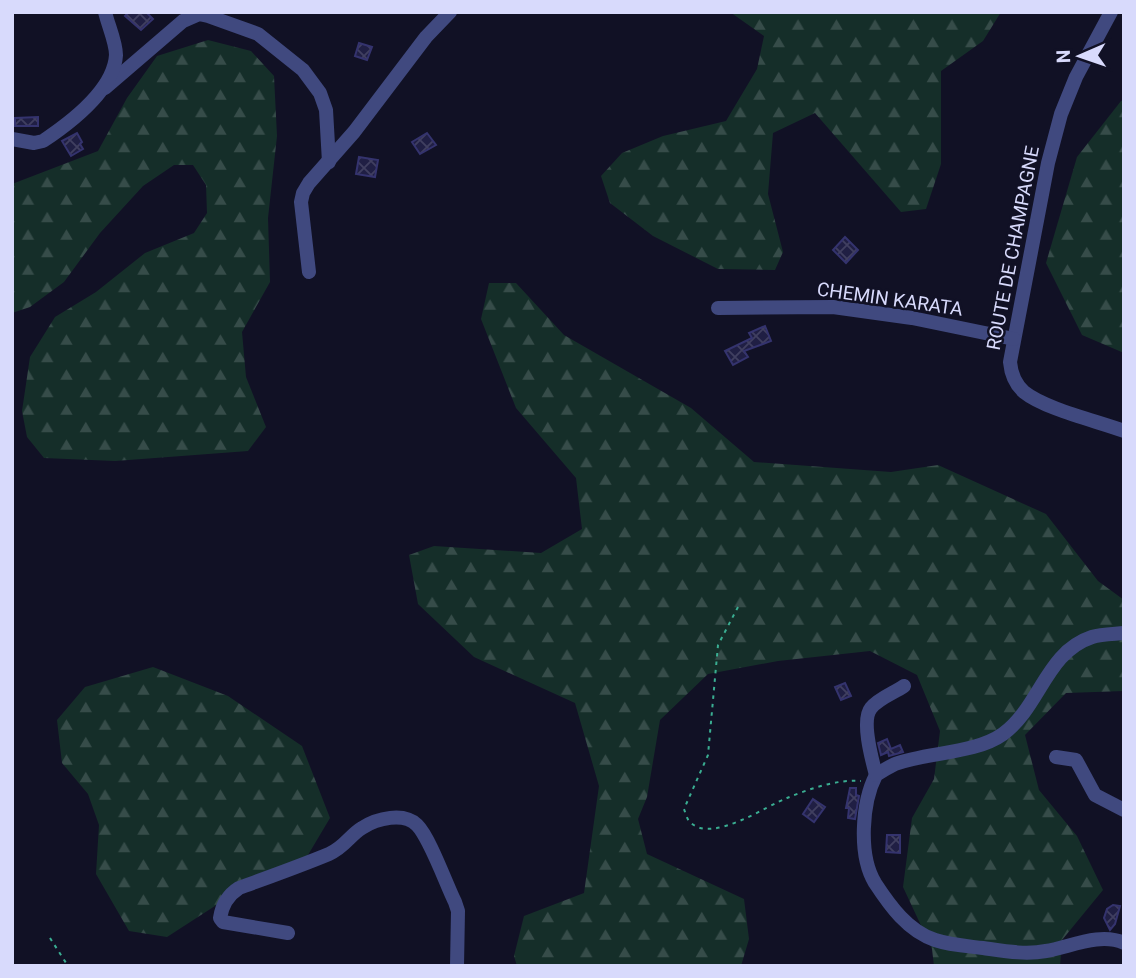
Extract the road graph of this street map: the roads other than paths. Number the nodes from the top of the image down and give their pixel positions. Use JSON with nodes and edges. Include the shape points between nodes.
{"nodes":[{"id":1,"x":105,"y":12,"type":"edge"},
{"id":2,"x":450,"y":12,"type":"edge"},
{"id":3,"x":1111,"y":12,"type":"edge"},
{"id":4,"x":199,"y":13,"type":"edge"},
{"id":5,"x":105,"y":88,"type":"junction"},
{"id":6,"x":12,"y":139,"type":"edge"},
{"id":7,"x":329,"y":162,"type":"junction"},
{"id":8,"x":309,"y":272,"type":"dead end"},
{"id":9,"x":718,"y":307,"type":"dead end"},
{"id":10,"x":1014,"y":339,"type":"junction"},
{"id":11,"x":1124,"y":431,"type":"edge"},
{"id":12,"x":1124,"y":633,"type":"edge"},
{"id":13,"x":904,"y":686,"type":"dead end"},
{"id":14,"x":1056,"y":757,"type":"dead end"},
{"id":15,"x":874,"y":778,"type":"junction"},
{"id":16,"x":1124,"y":810,"type":"edge"},
{"id":17,"x":288,"y":933,"type":"dead end"},
{"id":18,"x":1124,"y":943,"type":"edge"},
{"id":19,"x":457,"y":966,"type":"edge"}],
"edges":[{"from":1,"to":5,"type":"street","via":[[116,55]]},
{"from":2,"to":7,"type":"street"},
{"from":3,"to":10,"type":"street","name":"ROUTE DE CHAMPAGNE","via":[[1061,114]]},
{"from":4,"to":5,"type":"street","via":[[183,21]]},
{"from":4,"to":7,"type":"street","via":[[258,34],[303,70],[326,110]]},
{"from":5,"to":6,"type":"street","via":[[43,141]]},
{"from":7,"to":8,"type":"street","via":[[309,183],[301,202]]},
{"from":9,"to":10,"type":"street","name":"CHEMIN KARATA","via":[[833,307]]},
{"from":10,"to":11,"type":"street","name":"ROUTE DE CHAMPAGNE","via":[[1011,372],[1024,392]]},
{"from":12,"to":15,"type":"street","via":[[1093,636],[1071,647],[1059,658],[1020,720],[1001,736],[895,764]]},
{"from":13,"to":15,"type":"street","via":[[866,716]]},
{"from":14,"to":16,"type":"street","via":[[1076,760],[1095,794]]},
{"from":15,"to":18,"type":"street","via":[[863,839],[870,875],[891,908],[913,928],[934,940],[1014,953],[1043,952],[1104,938]]},
{"from":17,"to":19,"type":"street","via":[[223,922],[222,908],[239,888],[333,853],[361,828],[406,817],[424,836],[455,902]]}]}
